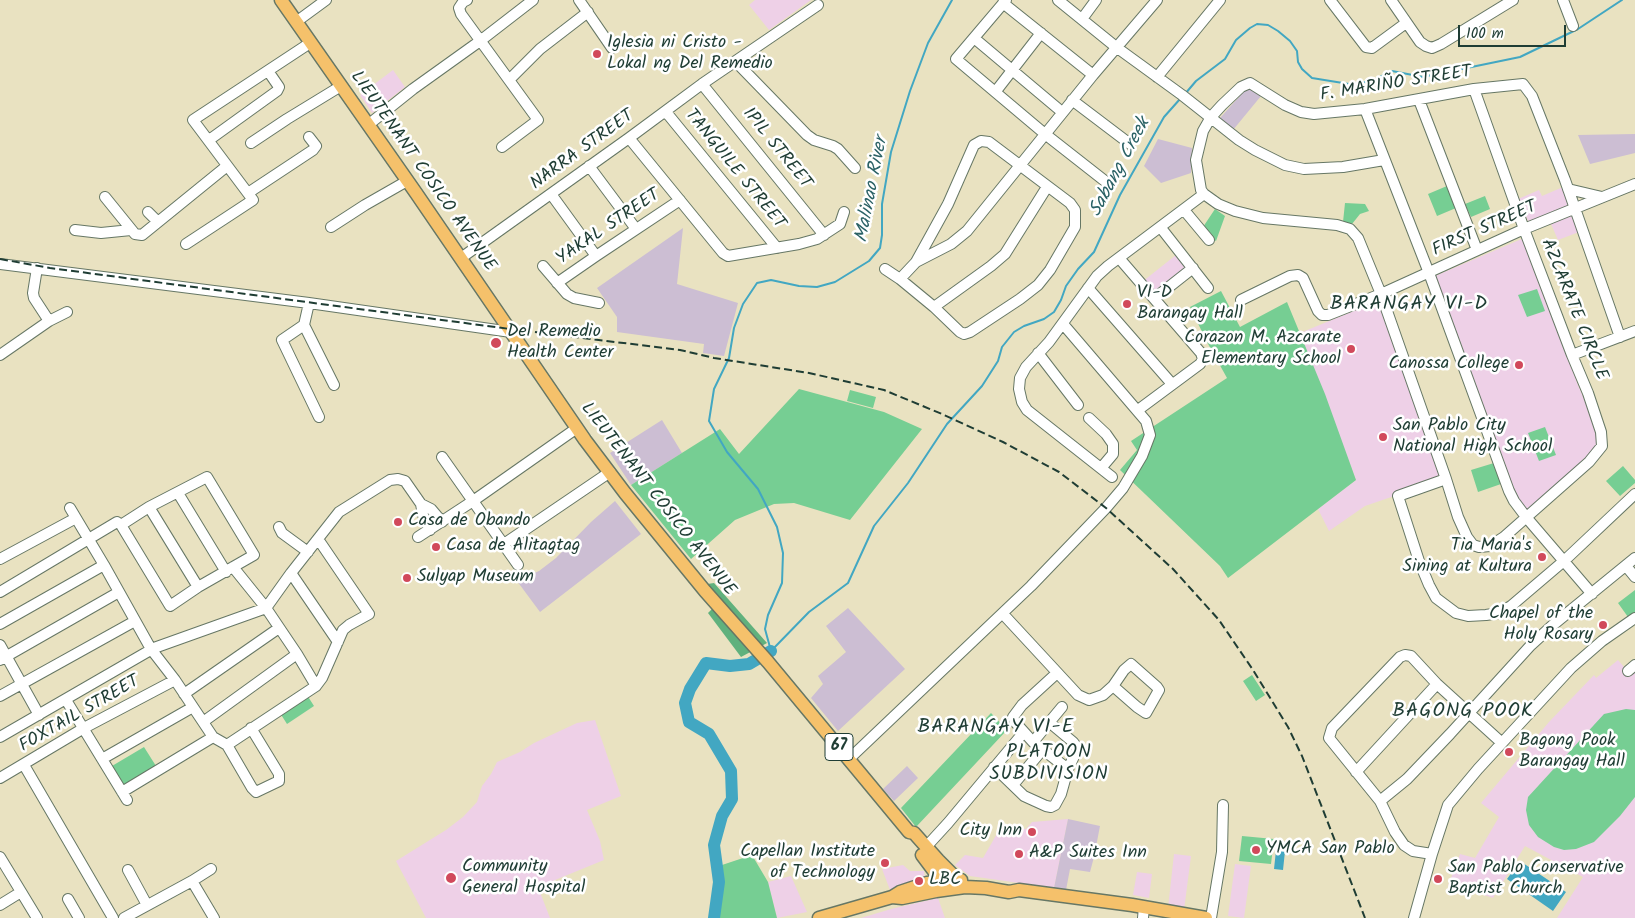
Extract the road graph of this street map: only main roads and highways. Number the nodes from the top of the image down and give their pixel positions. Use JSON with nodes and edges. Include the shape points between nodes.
{"nodes":[{"id":1,"x":280,"y":0,"type":"edge"},
{"id":2,"x":909,"y":832,"type":"junction"},
{"id":3,"x":961,"y":884,"type":"junction"},
{"id":4,"x":945,"y":885,"type":"junction"},
{"id":5,"x":1144,"y":913,"type":"edge"},
{"id":6,"x":819,"y":918,"type":"edge"},
{"id":7,"x":1206,"y":918,"type":"edge"}],
"edges":[{"from":1,"to":2,"type":"main road","name":"LIEUTENANT COSICO AVENUE","number":"67","via":[[576,428],[683,565]]},
{"from":2,"to":3,"type":"main road","name":"LIEUTENANT COSICO AVENUE","number":"67","via":[[914,833]]},
{"from":2,"to":4,"type":"main road","name":"LIEUTENANT COSICO AVENUE","number":"67","via":[[909,837]]},
{"from":3,"to":4,"type":"main road"},
{"from":3,"to":5,"type":"main road","via":[[976,880],[996,882],[1019,890]]},
{"from":4,"to":6,"type":"main road"},
{"from":5,"to":7,"type":"main road"}]}
